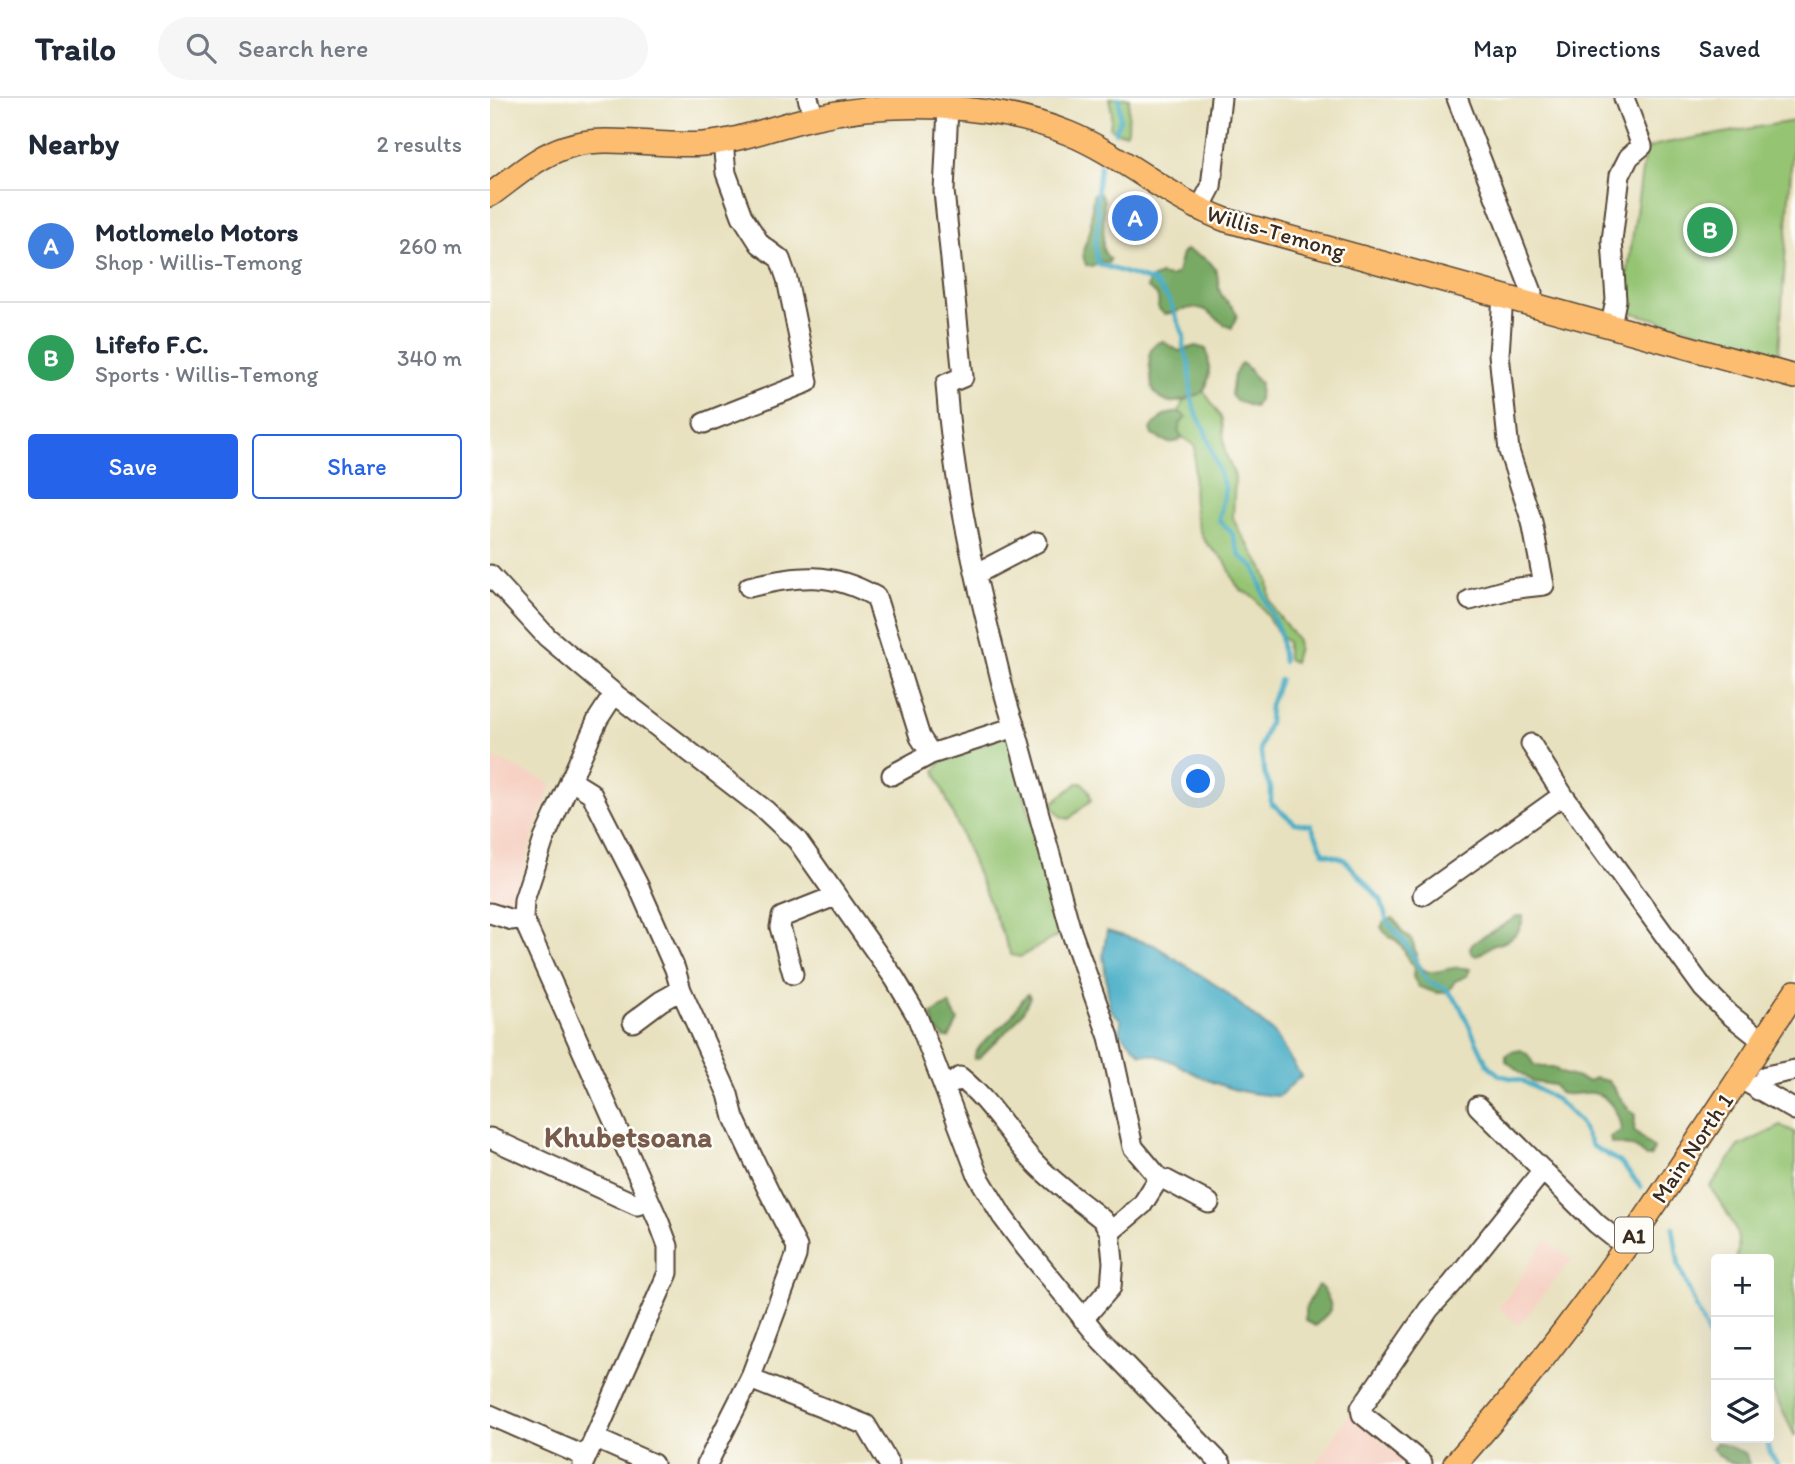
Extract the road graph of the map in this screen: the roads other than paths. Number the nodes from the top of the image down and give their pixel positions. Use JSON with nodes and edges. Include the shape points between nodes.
{"nodes":[{"id":1,"x":1221,"y":98,"type":"edge"},
{"id":2,"x":1457,"y":98,"type":"edge"},
{"id":3,"x":1624,"y":98,"type":"edge"},
{"id":4,"x":811,"y":108,"type":"edge"},
{"id":5,"x":948,"y":108,"type":"junction"},
{"id":6,"x":723,"y":142,"type":"junction"},
{"id":7,"x":490,"y":195,"type":"edge"},
{"id":8,"x":1199,"y":210,"type":"junction"},
{"id":9,"x":1503,"y":296,"type":"junction"},
{"id":10,"x":1530,"y":303,"type":"junction"},
{"id":11,"x":1611,"y":325,"type":"junction"},
{"id":12,"x":1795,"y":377,"type":"edge"},
{"id":13,"x":704,"y":423,"type":"dead end"},
{"id":14,"x":1037,"y":542,"type":"dead end"},
{"id":15,"x":976,"y":574,"type":"junction"},
{"id":16,"x":490,"y":575,"type":"edge"},
{"id":17,"x":749,"y":587,"type":"dead end"},
{"id":18,"x":1470,"y":600,"type":"dead end"},
{"id":19,"x":616,"y":695,"type":"junction"},
{"id":20,"x":1015,"y":727,"type":"junction"},
{"id":21,"x":1531,"y":744,"type":"dead end"},
{"id":22,"x":930,"y":754,"type":"junction"},
{"id":23,"x":892,"y":775,"type":"dead end"},
{"id":24,"x":570,"y":780,"type":"junction"},
{"id":25,"x":1563,"y":796,"type":"junction"},
{"id":26,"x":1423,"y":895,"type":"dead end"},
{"id":27,"x":835,"y":896,"type":"junction"},
{"id":28,"x":490,"y":913,"type":"edge"},
{"id":29,"x":523,"y":918,"type":"junction"},
{"id":30,"x":793,"y":974,"type":"dead end"},
{"id":31,"x":681,"y":990,"type":"junction"},
{"id":32,"x":1795,"y":992,"type":"edge"},
{"id":33,"x":633,"y":1022,"type":"dead end"},
{"id":34,"x":1763,"y":1041,"type":"junction"},
{"id":35,"x":1795,"y":1070,"type":"edge"},
{"id":36,"x":1749,"y":1084,"type":"junction"},
{"id":37,"x":945,"y":1089,"type":"junction"},
{"id":38,"x":1478,"y":1106,"type":"dead end"},
{"id":39,"x":1795,"y":1110,"type":"edge"},
{"id":40,"x":490,"y":1138,"type":"edge"},
{"id":41,"x":1543,"y":1170,"type":"junction"},
{"id":42,"x":1158,"y":1178,"type":"junction"},
{"id":43,"x":649,"y":1202,"type":"junction"},
{"id":44,"x":1209,"y":1203,"type":"dead end"},
{"id":45,"x":1110,"y":1232,"type":"junction"},
{"id":46,"x":1626,"y":1247,"type":"junction"},
{"id":47,"x":1083,"y":1319,"type":"junction"},
{"id":48,"x":750,"y":1379,"type":"junction"},
{"id":49,"x":490,"y":1415,"type":"edge"},
{"id":50,"x":594,"y":1438,"type":"junction"},
{"id":51,"x":584,"y":1460,"type":"edge"},
{"id":52,"x":1422,"y":1463,"type":"edge"},
{"id":53,"x":653,"y":1464,"type":"edge"},
{"id":54,"x":707,"y":1464,"type":"edge"},
{"id":55,"x":890,"y":1464,"type":"edge"},
{"id":56,"x":1221,"y":1464,"type":"edge"},
{"id":57,"x":1455,"y":1464,"type":"edge"}],
"edges":[{"from":1,"to":8,"type":"street","via":[[1211,187]]},
{"from":2,"to":10,"type":"street","via":[[1532,292]]},
{"from":3,"to":11,"type":"street","via":[[1642,146],[1629,157],[1620,175],[1612,242],[1616,300]]},
{"from":4,"to":5,"type":"main road","name":"Willis-Temong"},
{"from":4,"to":6,"type":"main road","name":"Willis-Temong"},
{"from":5,"to":8,"type":"main road","name":"Willis-Temong","via":[[1065,132],[1123,161]]},
{"from":5,"to":15,"type":"street","via":[[944,191],[963,377],[946,384],[956,472]]},
{"from":6,"to":7,"type":"main road","name":"Willis-Temong","via":[[567,146]]},
{"from":6,"to":13,"type":"street","via":[[726,173],[742,216],[760,244],[780,259],[808,382]]},
{"from":8,"to":9,"type":"main road","name":"Willis-Temong"},
{"from":9,"to":10,"type":"main road","name":"Willis-Temong"},
{"from":9,"to":18,"type":"street","via":[[1499,354],[1509,451],[1532,522],[1544,585]]},
{"from":10,"to":11,"type":"main road","name":"Willis-Temong"},
{"from":11,"to":12,"type":"main road","name":"Willis-Temong"},
{"from":14,"to":15,"type":"street"},
{"from":15,"to":20,"type":"street"},
{"from":16,"to":19,"type":"street","via":[[547,637]]},
{"from":17,"to":22,"type":"street","via":[[789,577],[833,578],[876,597],[920,737]]},
{"from":19,"to":24,"type":"street","via":[[598,719]]},
{"from":19,"to":27,"type":"street","via":[[765,810],[797,840]]},
{"from":20,"to":22,"type":"street"},
{"from":20,"to":42,"type":"street","via":[[1071,931],[1109,1037],[1133,1147]]},
{"from":21,"to":25,"type":"street"},
{"from":22,"to":23,"type":"street"},
{"from":24,"to":29,"type":"street","via":[[544,839],[524,900]]},
{"from":24,"to":31,"type":"street","via":[[591,793],[638,886]]},
{"from":25,"to":26,"type":"street"},
{"from":25,"to":34,"type":"street","via":[[1703,988]]},
{"from":27,"to":30,"type":"street","via":[[782,917],[779,927]]},
{"from":27,"to":37,"type":"street","via":[[917,1016]]},
{"from":28,"to":29,"type":"street","via":[[512,920]]},
{"from":29,"to":43,"type":"street"},
{"from":31,"to":33,"type":"street"},
{"from":31,"to":48,"type":"street","via":[[734,1118],[797,1247]]},
{"from":32,"to":34,"type":"main road","name":"Main North 1","number":"A1"},
{"from":34,"to":36,"type":"main road","name":"Main North 1","number":"A1"},
{"from":35,"to":36,"type":"street"},
{"from":36,"to":39,"type":"street"},
{"from":36,"to":46,"type":"main road","name":"Main North 1","number":"A1"},
{"from":37,"to":45,"type":"street","via":[[960,1077],[978,1092],[1038,1166],[1103,1220]]},
{"from":37,"to":47,"type":"street","via":[[978,1176],[1018,1237]]},
{"from":38,"to":41,"type":"street"},
{"from":40,"to":43,"type":"street","via":[[637,1205]]},
{"from":41,"to":46,"type":"street"},
{"from":41,"to":52,"type":"street","via":[[1429,1309],[1361,1408],[1362,1414]]},
{"from":42,"to":44,"type":"street"},
{"from":42,"to":45,"type":"street","via":[[1142,1205]]},
{"from":43,"to":50,"type":"street","via":[[667,1246],[668,1273]]},
{"from":45,"to":47,"type":"street","via":[[1111,1287]]},
{"from":46,"to":57,"type":"main road","name":"Main North 1","number":"A1","via":[[1555,1345]]},
{"from":47,"to":56,"type":"street"},
{"from":48,"to":54,"type":"street"},
{"from":48,"to":55,"type":"street","via":[[866,1425]]},
{"from":49,"to":51,"type":"street"},
{"from":50,"to":51,"type":"street"},
{"from":50,"to":53,"type":"street"}]}
